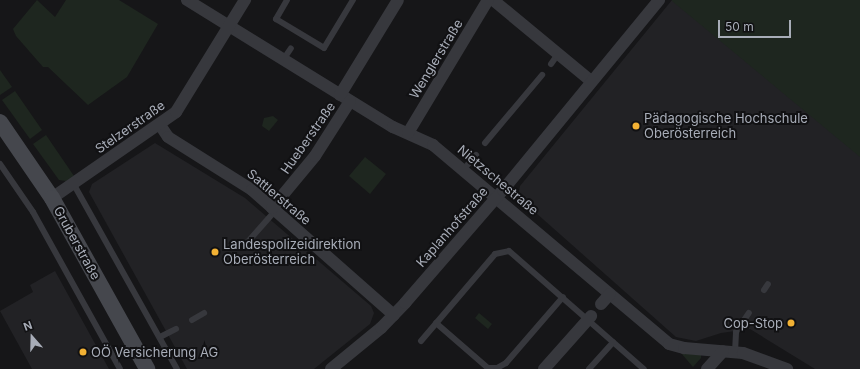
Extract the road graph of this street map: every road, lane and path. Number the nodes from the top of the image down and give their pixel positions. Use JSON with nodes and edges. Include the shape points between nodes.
{"nodes":[{"id":1,"x":187,"y":0,"type":"edge"},
{"id":2,"x":245,"y":0,"type":"edge"},
{"id":3,"x":287,"y":0,"type":"edge"},
{"id":4,"x":353,"y":0,"type":"edge"},
{"id":5,"x":398,"y":0,"type":"edge"},
{"id":6,"x":488,"y":0,"type":"edge"},
{"id":7,"x":494,"y":0,"type":"edge"},
{"id":8,"x":659,"y":0,"type":"edge"},
{"id":9,"x":229,"y":26,"type":"junction"},
{"id":10,"x":290,"y":48,"type":"dead end"},
{"id":11,"x":283,"y":60,"type":"junction"},
{"id":12,"x":542,"y":74,"type":"dead end"},
{"id":13,"x":591,"y":81,"type":"junction"},
{"id":14,"x":345,"y":98,"type":"junction"},
{"id":15,"x":0,"y":122,"type":"edge"},
{"id":16,"x":160,"y":125,"type":"junction"},
{"id":17,"x":408,"y":133,"type":"junction"},
{"id":18,"x":485,"y":143,"type":"dead end"},
{"id":19,"x":476,"y":155,"type":"dead end"},
{"id":20,"x":0,"y":164,"type":"edge"},
{"id":21,"x":463,"y":170,"type":"junction"},
{"id":22,"x":74,"y":183,"type":"junction"},
{"id":23,"x":52,"y":198,"type":"junction"},
{"id":24,"x":496,"y":198,"type":"junction"},
{"id":25,"x":273,"y":210,"type":"junction"},
{"id":26,"x":245,"y":245,"type":"dead end"},
{"id":27,"x":768,"y":284,"type":"dead end"},
{"id":28,"x":764,"y":290,"type":"dead end"},
{"id":29,"x":610,"y":294,"type":"junction"},
{"id":30,"x":563,"y":297,"type":"junction"},
{"id":31,"x":601,"y":304,"type":"dead end"},
{"id":32,"x":204,"y":313,"type":"dead end"},
{"id":33,"x":749,"y":313,"type":"dead end"},
{"id":34,"x":394,"y":315,"type":"junction"},
{"id":35,"x":589,"y":317,"type":"junction"},
{"id":36,"x":192,"y":320,"type":"dead end"},
{"id":37,"x":436,"y":323,"type":"junction"},
{"id":38,"x":176,"y":329,"type":"dead end"},
{"id":39,"x":160,"y":337,"type":"junction"},
{"id":40,"x":421,"y":341,"type":"dead end"},
{"id":41,"x":613,"y":342,"type":"junction"},
{"id":42,"x":723,"y":351,"type":"junction"},
{"id":43,"x":735,"y":352,"type":"junction"},
{"id":44,"x":120,"y":369,"type":"edge"},
{"id":45,"x":147,"y":369,"type":"edge"},
{"id":46,"x":177,"y":369,"type":"edge"},
{"id":47,"x":331,"y":369,"type":"edge"},
{"id":48,"x":544,"y":369,"type":"edge"},
{"id":49,"x":589,"y":369,"type":"edge"},
{"id":50,"x":644,"y":369,"type":"edge"},
{"id":51,"x":707,"y":369,"type":"edge"},
{"id":52,"x":787,"y":369,"type":"edge"}],
"edges":[{"from":1,"to":9,"type":"street","name":"Nietzschestraße"},
{"from":2,"to":9,"type":"street","name":"Stelzerstraße"},
{"from":3,"to":4,"type":"lane","via":[[276,19],[324,48]]},
{"from":5,"to":14,"type":"street","name":"Hueberstraße"},
{"from":6,"to":17,"type":"street","name":"Wenglerstraße"},
{"from":7,"to":13,"type":"street","via":[[555,59]]},
{"from":8,"to":13,"type":"street","name":"Kaplanhofstraße"},
{"from":9,"to":11,"type":"street","name":"Nietzschestraße"},
{"from":9,"to":16,"type":"street","name":"Stelzerstraße","via":[[182,105]]},
{"from":10,"to":11,"type":"lane"},
{"from":11,"to":14,"type":"street","name":"Nietzschestraße"},
{"from":12,"to":18,"type":"lane"},
{"from":13,"to":24,"type":"street","name":"Kaplanhofstraße"},
{"from":14,"to":17,"type":"street","name":"Nietzschestraße","via":[[393,128]]},
{"from":14,"to":25,"type":"street","name":"Hueberstraße","via":[[315,156]]},
{"from":15,"to":23,"type":"main road","name":"Gruberstraße"},
{"from":16,"to":22,"type":"street","name":"Stelzerstraße"},
{"from":16,"to":25,"type":"street","name":"Sattlerstraße","via":[[168,137],[238,181]]},
{"from":17,"to":21,"type":"street","name":"Nietzschestraße","via":[[433,145]]},
{"from":19,"to":21,"type":"lane"},
{"from":20,"to":44,"type":"lane","via":[[33,212]]},
{"from":21,"to":24,"type":"street","name":"Nietzschestraße"},
{"from":22,"to":23,"type":"street","name":"Stelzerstraße"},
{"from":22,"to":39,"type":"lane"},
{"from":23,"to":45,"type":"main road","name":"Gruberstraße"},
{"from":24,"to":29,"type":"street","name":"Nietzschestraße"},
{"from":24,"to":34,"type":"street","name":"Kaplanhofstraße"},
{"from":25,"to":26,"type":"lane"},
{"from":25,"to":34,"type":"street","name":"Sattlerstraße"},
{"from":27,"to":28,"type":"lane"},
{"from":29,"to":31,"type":"street"},
{"from":29,"to":42,"type":"street","name":"Nietzschestraße","via":[[669,344],[684,348]]},
{"from":30,"to":35,"type":"lane"},
{"from":30,"to":37,"type":"lane","via":[[506,363],[497,368],[488,368]]},
{"from":30,"to":37,"type":"lane","via":[[515,255],[504,251],[496,254]]},
{"from":32,"to":36,"type":"lane"},
{"from":33,"to":43,"type":"lane","via":[[736,332]]},
{"from":34,"to":47,"type":"street","name":"Kaplanhofstraße"},
{"from":35,"to":41,"type":"lane"},
{"from":35,"to":48,"type":"street"},
{"from":37,"to":40,"type":"lane"},
{"from":38,"to":39,"type":"lane"},
{"from":39,"to":46,"type":"lane"},
{"from":41,"to":49,"type":"lane"},
{"from":41,"to":50,"type":"lane"},
{"from":42,"to":43,"type":"street","name":"Nietzschestraße"},
{"from":42,"to":51,"type":"street"},
{"from":43,"to":52,"type":"street","name":"Nietzschestraße","via":[[757,356]]}]}
